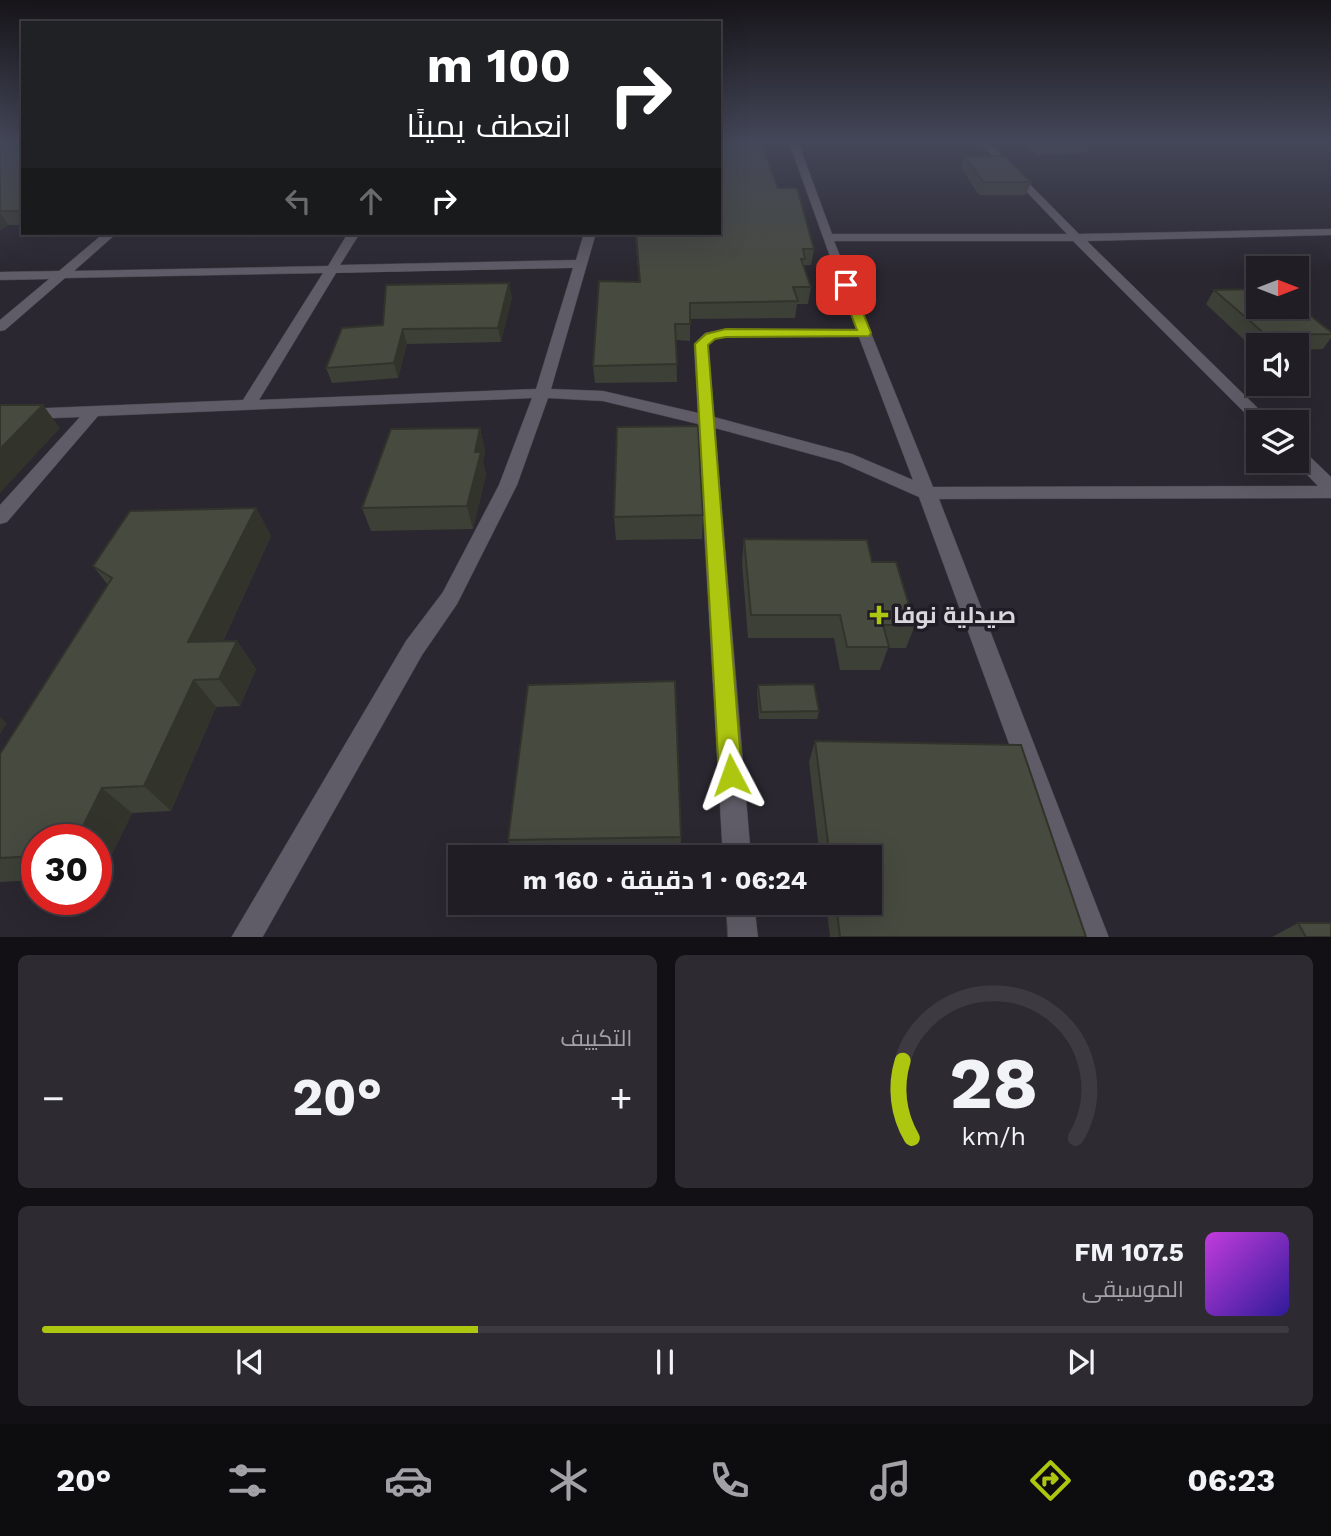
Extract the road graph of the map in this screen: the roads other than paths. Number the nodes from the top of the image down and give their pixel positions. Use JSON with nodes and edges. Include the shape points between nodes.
{"nodes":[{"id":1,"x":809,"y":186,"type":"edge"},
{"id":2,"x":1026,"y":186,"type":"edge"},
{"id":3,"x":1331,"y":232,"type":"edge"},
{"id":4,"x":109,"y":235,"type":"edge"},
{"id":5,"x":353,"y":235,"type":"edge"},
{"id":6,"x":589,"y":235,"type":"edge"},
{"id":7,"x":827,"y":237,"type":"junction"},
{"id":8,"x":1076,"y":237,"type":"junction"},
{"id":9,"x":582,"y":264,"type":"junction"},
{"id":10,"x":332,"y":269,"type":"junction"},
{"id":11,"x":61,"y":274,"type":"junction"},
{"id":12,"x":0,"y":275,"type":"edge"},
{"id":13,"x":0,"y":327,"type":"edge"},
{"id":14,"x":865,"y":333,"type":"junction"},
{"id":15,"x":542,"y":393,"type":"junction"},
{"id":16,"x":249,"y":403,"type":"junction"},
{"id":17,"x":1252,"y":410,"type":"edge"},
{"id":18,"x":93,"y":412,"type":"junction"},
{"id":19,"x":0,"y":415,"type":"edge"},
{"id":20,"x":705,"y":419,"type":"junction"},
{"id":21,"x":1309,"y":467,"type":"edge"},
{"id":22,"x":1331,"y":490,"type":"edge"},
{"id":23,"x":927,"y":493,"type":"junction"},
{"id":24,"x":0,"y":517,"type":"edge"},
{"id":25,"x":736,"y":845,"type":"edge"},
{"id":26,"x":741,"y":915,"type":"edge"},
{"id":27,"x":245,"y":937,"type":"edge"},
{"id":28,"x":743,"y":937,"type":"edge"},
{"id":29,"x":1095,"y":937,"type":"edge"}],
"edges":[{"from":1,"to":7,"type":"street"},
{"from":2,"to":8,"type":"street"},
{"from":3,"to":8,"type":"street"},
{"from":4,"to":11,"type":"street"},
{"from":5,"to":10,"type":"street"},
{"from":6,"to":9,"type":"street"},
{"from":7,"to":8,"type":"street"},
{"from":7,"to":14,"type":"street"},
{"from":8,"to":17,"type":"street"},
{"from":9,"to":10,"type":"street"},
{"from":9,"to":15,"type":"street"},
{"from":10,"to":11,"type":"street"},
{"from":10,"to":16,"type":"street"},
{"from":11,"to":12,"type":"street"},
{"from":11,"to":13,"type":"street"},
{"from":14,"to":20,"type":"street","via":[[710,336],[701,344]]},
{"from":14,"to":23,"type":"street"},
{"from":15,"to":16,"type":"street"},
{"from":15,"to":20,"type":"street","via":[[604,396]]},
{"from":15,"to":27,"type":"street","via":[[508,485],[450,598],[414,648]]},
{"from":16,"to":18,"type":"street"},
{"from":18,"to":19,"type":"street"},
{"from":18,"to":24,"type":"street"},
{"from":20,"to":23,"type":"street","via":[[846,458]]},
{"from":20,"to":25,"type":"street"},
{"from":21,"to":22,"type":"street"},
{"from":22,"to":23,"type":"street"},
{"from":23,"to":29,"type":"street"},
{"from":26,"to":28,"type":"street"}]}
